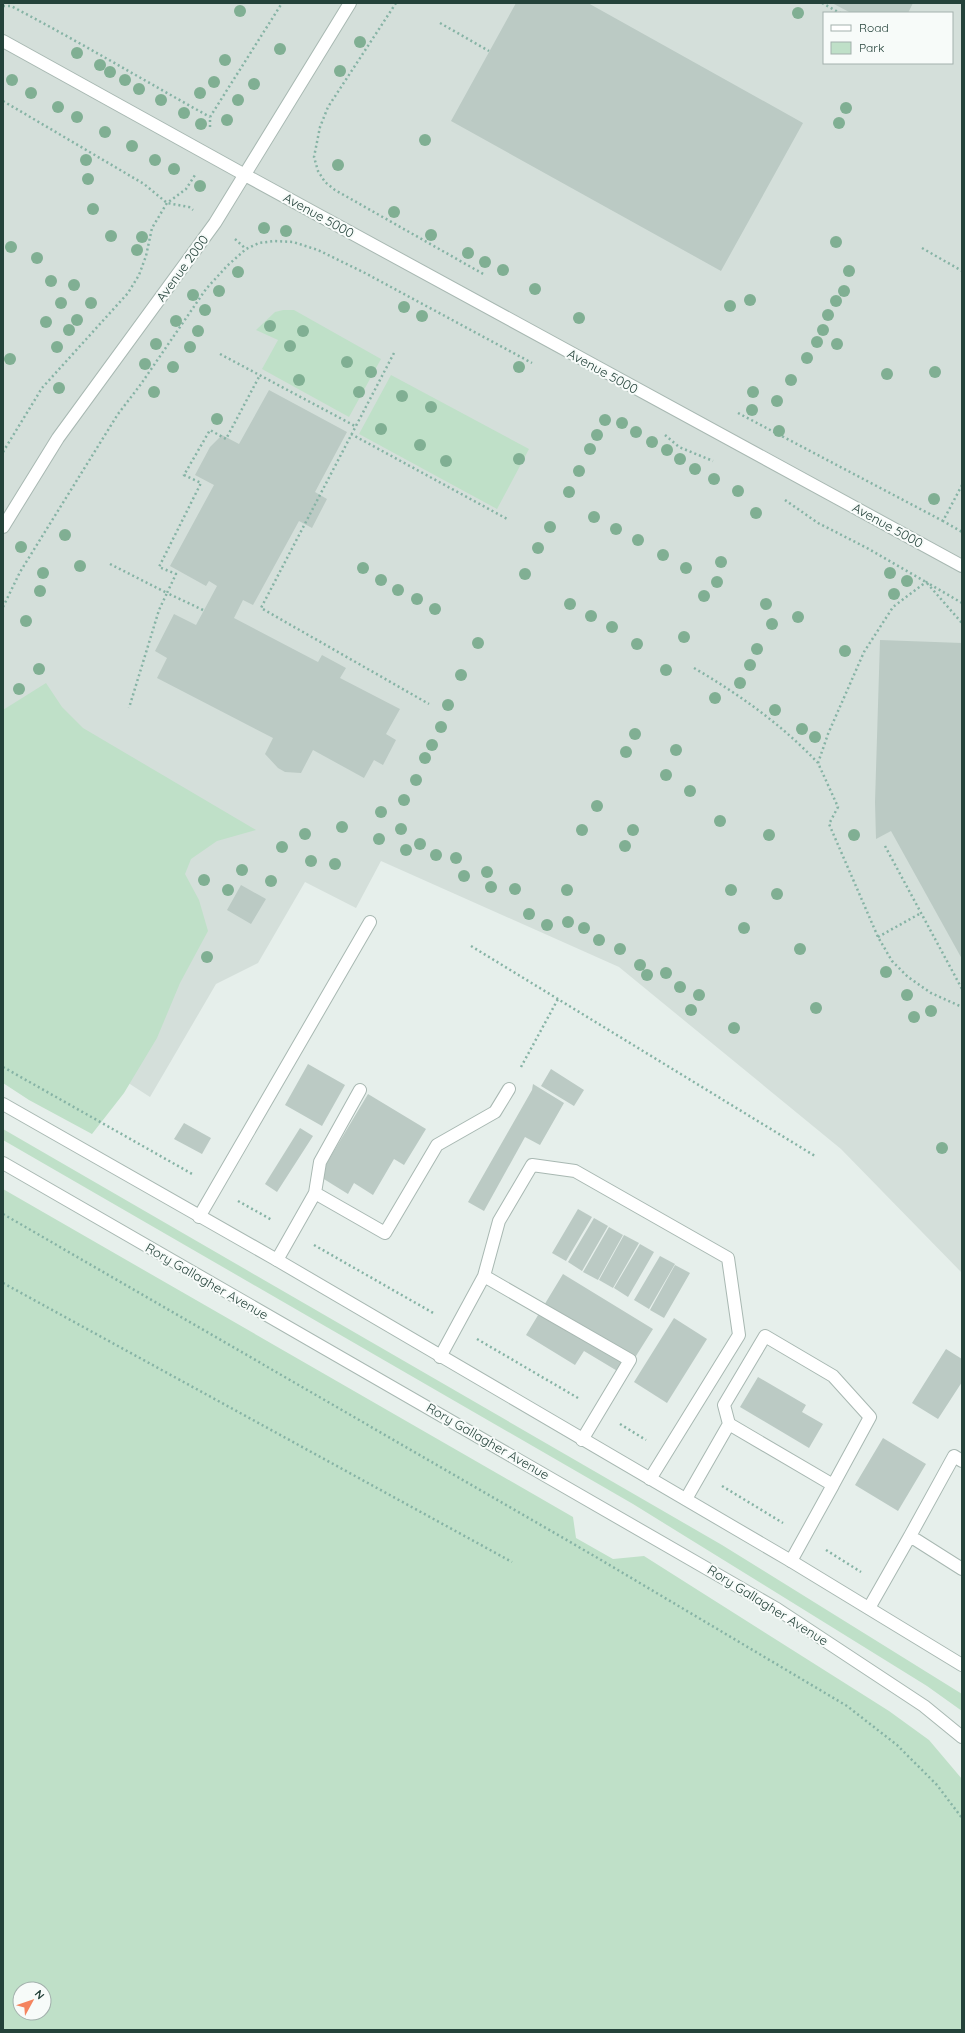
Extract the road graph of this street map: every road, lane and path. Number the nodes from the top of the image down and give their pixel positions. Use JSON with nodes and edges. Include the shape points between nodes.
{"nodes":[{"id":1,"x":282,"y":3,"type":"edge"},
{"id":2,"x":350,"y":3,"type":"edge"},
{"id":3,"x":396,"y":3,"type":"edge"},
{"id":4,"x":822,"y":3,"type":"edge"},
{"id":5,"x":3,"y":6,"type":"edge"},
{"id":6,"x":838,"y":12,"type":"edge"},
{"id":7,"x":440,"y":23,"type":"dead end"},
{"id":8,"x":3,"y":41,"type":"edge"},
{"id":9,"x":489,"y":51,"type":"dead end"},
{"id":10,"x":3,"y":101,"type":"edge"},
{"id":11,"x":245,"y":175,"type":"junction"},
{"id":12,"x":144,"y":184,"type":"dead end"},
{"id":13,"x":186,"y":189,"type":"dead end"},
{"id":14,"x":922,"y":248,"type":"dead end"},
{"id":15,"x":962,"y":271,"type":"edge"},
{"id":16,"x":487,"y":276,"type":"dead end"},
{"id":17,"x":394,"y":353,"type":"dead end"},
{"id":18,"x":220,"y":354,"type":"dead end"},
{"id":19,"x":537,"y":365,"type":"dead end"},
{"id":20,"x":260,"y":375,"type":"junction"},
{"id":21,"x":735,"y":412,"type":"dead end"},
{"id":22,"x":355,"y":426,"type":"junction"},
{"id":23,"x":660,"y":432,"type":"dead end"},
{"id":24,"x":351,"y":434,"type":"junction"},
{"id":25,"x":3,"y":452,"type":"edge"},
{"id":26,"x":714,"y":462,"type":"dead end"},
{"id":27,"x":962,"y":485,"type":"edge"},
{"id":28,"x":780,"y":497,"type":"dead end"},
{"id":29,"x":509,"y":520,"type":"dead end"},
{"id":30,"x":943,"y":521,"type":"junction"},
{"id":31,"x":3,"y":526,"type":"edge"},
{"id":32,"x":962,"y":532,"type":"edge"},
{"id":33,"x":110,"y":564,"type":"dead end"},
{"id":34,"x":962,"y":566,"type":"edge"},
{"id":35,"x":926,"y":582,"type":"junction"},
{"id":36,"x":167,"y":593,"type":"junction"},
{"id":37,"x":962,"y":603,"type":"edge"},
{"id":38,"x":3,"y":607,"type":"edge"},
{"id":39,"x":203,"y":610,"type":"dead end"},
{"id":40,"x":962,"y":623,"type":"edge"},
{"id":41,"x":694,"y":668,"type":"dead end"},
{"id":42,"x":429,"y":704,"type":"dead end"},
{"id":43,"x":129,"y":708,"type":"dead end"},
{"id":44,"x":818,"y":763,"type":"junction"},
{"id":45,"x":886,"y":846,"type":"dead end"},
{"id":46,"x":921,"y":913,"type":"junction"},
{"id":47,"x":370,"y":922,"type":"dead end"},
{"id":48,"x":878,"y":937,"type":"junction"},
{"id":49,"x":471,"y":946,"type":"dead end"},
{"id":50,"x":962,"y":989,"type":"edge"},
{"id":51,"x":558,"y":999,"type":"junction"},
{"id":52,"x":962,"y":1007,"type":"edge"},
{"id":53,"x":3,"y":1067,"type":"edge"},
{"id":54,"x":509,"y":1089,"type":"joint"},
{"id":55,"x":360,"y":1090,"type":"dead end"},
{"id":56,"x":3,"y":1104,"type":"edge"},
{"id":57,"x":815,"y":1156,"type":"dead end"},
{"id":58,"x":3,"y":1163,"type":"edge"},
{"id":59,"x":216,"y":1188,"type":"junction"},
{"id":60,"x":315,"y":1193,"type":"junction"},
{"id":61,"x":3,"y":1214,"type":"edge"},
{"id":62,"x":199,"y":1217,"type":"junction"},
{"id":63,"x":292,"y":1232,"type":"junction"},
{"id":64,"x":277,"y":1260,"type":"junction"},
{"id":65,"x":484,"y":1276,"type":"junction"},
{"id":66,"x":3,"y":1282,"type":"edge"},
{"id":67,"x":456,"y":1327,"type":"junction"},
{"id":68,"x":440,"y":1357,"type":"junction"},
{"id":69,"x":599,"y":1411,"type":"junction"},
{"id":70,"x":729,"y":1424,"type":"junction"},
{"id":71,"x":582,"y":1440,"type":"junction"},
{"id":72,"x":666,"y":1452,"type":"junction"},
{"id":73,"x":962,"y":1461,"type":"edge"},
{"id":74,"x":700,"y":1473,"type":"junction"},
{"id":75,"x":650,"y":1479,"type":"junction"},
{"id":76,"x":833,"y":1485,"type":"junction"},
{"id":77,"x":686,"y":1499,"type":"junction"},
{"id":78,"x":910,"y":1536,"type":"junction"},
{"id":79,"x":804,"y":1537,"type":"junction"},
{"id":80,"x":791,"y":1561,"type":"junction"},
{"id":81,"x":512,"y":1562,"type":"dead end"},
{"id":82,"x":962,"y":1569,"type":"edge"},
{"id":83,"x":882,"y":1585,"type":"junction"},
{"id":84,"x":869,"y":1608,"type":"junction"},
{"id":85,"x":962,"y":1665,"type":"edge"},
{"id":86,"x":962,"y":1737,"type":"edge"},
{"id":87,"x":962,"y":1818,"type":"edge"}],
"edges":[{"from":1,"to":5,"type":"path","via":[[210,117],[61,32],[11,6]]},
{"from":2,"to":11,"type":"street","name":"Avenue 2000"},
{"from":3,"to":16,"type":"path","via":[[328,107],[320,127],[314,157],[318,171],[325,182],[335,190]]},
{"from":4,"to":6,"type":"path"},
{"from":7,"to":9,"type":"path"},
{"from":8,"to":11,"type":"street","name":"Avenue 5000"},
{"from":10,"to":12,"type":"path"},
{"from":11,"to":31,"type":"street","name":"Avenue 2000","via":[[215,223],[58,438]]},
{"from":11,"to":34,"type":"street","name":"Avenue 5000"},
{"from":13,"to":25,"type":"path","via":[[167,203],[152,228],[139,275],[128,293],[42,388]]},
{"from":14,"to":15,"type":"path"},
{"from":17,"to":22,"type":"path"},
{"from":18,"to":20,"type":"path"},
{"from":19,"to":38,"type":"path","via":[[318,250],[293,242],[259,243],[227,266],[206,289],[118,414],[20,572]]},
{"from":20,"to":22,"type":"path"},
{"from":20,"to":36,"type":"path","via":[[226,439],[210,430],[184,475],[200,483],[159,567],[176,574]]},
{"from":21,"to":30,"type":"path"},
{"from":22,"to":24,"type":"path"},
{"from":23,"to":26,"type":"path","via":[[679,447]]},
{"from":24,"to":29,"type":"path"},
{"from":24,"to":42,"type":"path","via":[[261,608]]},
{"from":27,"to":30,"type":"path"},
{"from":28,"to":35,"type":"path","via":[[818,523]]},
{"from":30,"to":32,"type":"path"},
{"from":33,"to":36,"type":"path"},
{"from":35,"to":37,"type":"path"},
{"from":35,"to":40,"type":"path"},
{"from":35,"to":44,"type":"path","via":[[893,607],[864,652]]},
{"from":36,"to":39,"type":"path"},
{"from":36,"to":43,"type":"path","via":[[159,610]]},
{"from":41,"to":44,"type":"path","via":[[725,686],[774,721]]},
{"from":44,"to":48,"type":"path","via":[[838,807],[828,824]]},
{"from":45,"to":46,"type":"path"},
{"from":46,"to":48,"type":"path"},
{"from":46,"to":50,"type":"path"},
{"from":47,"to":59,"type":"street"},
{"from":48,"to":52,"type":"path","via":[[892,961],[908,977],[931,993]]},
{"from":49,"to":51,"type":"path"},
{"from":51,"to":54,"type":"path"},
{"from":51,"to":57,"type":"path"},
{"from":53,"to":59,"type":"path"},
{"from":54,"to":60,"type":"street","via":[[495,1112],[437,1145],[385,1233]]},
{"from":55,"to":60,"type":"street","via":[[320,1162]]},
{"from":56,"to":62,"type":"street"},
{"from":58,"to":86,"type":"street","name":"Rory Gallagher Avenue","via":[[777,1608],[924,1706]]},
{"from":59,"to":62,"type":"street"},
{"from":59,"to":63,"type":"path"},
{"from":60,"to":63,"type":"street"},
{"from":61,"to":87,"type":"path","via":[[596,1557],[847,1706],[897,1745],[937,1785]]},
{"from":62,"to":64,"type":"street"},
{"from":63,"to":64,"type":"street"},
{"from":63,"to":67,"type":"path"},
{"from":64,"to":68,"type":"street"},
{"from":65,"to":67,"type":"street"},
{"from":65,"to":69,"type":"street","via":[[630,1360]]},
{"from":65,"to":72,"type":"street","via":[[499,1221],[532,1165],[575,1171],[728,1258],[739,1335]]},
{"from":66,"to":81,"type":"path"},
{"from":67,"to":68,"type":"street"},
{"from":67,"to":69,"type":"path"},
{"from":68,"to":71,"type":"street"},
{"from":69,"to":71,"type":"street"},
{"from":69,"to":72,"type":"path"},
{"from":70,"to":74,"type":"street"},
{"from":70,"to":76,"type":"street"},
{"from":70,"to":76,"type":"street","via":[[724,1405],[765,1336],[833,1376],[870,1417]]},
{"from":71,"to":75,"type":"street"},
{"from":72,"to":75,"type":"street"},
{"from":73,"to":78,"type":"street","via":[[954,1456]]},
{"from":74,"to":77,"type":"street"},
{"from":74,"to":79,"type":"path"},
{"from":75,"to":77,"type":"street"},
{"from":76,"to":79,"type":"street"},
{"from":77,"to":80,"type":"street"},
{"from":78,"to":82,"type":"street"},
{"from":78,"to":83,"type":"street"},
{"from":79,"to":80,"type":"street"},
{"from":79,"to":83,"type":"path"},
{"from":80,"to":84,"type":"street"},
{"from":83,"to":84,"type":"street"},
{"from":84,"to":85,"type":"street"}]}
